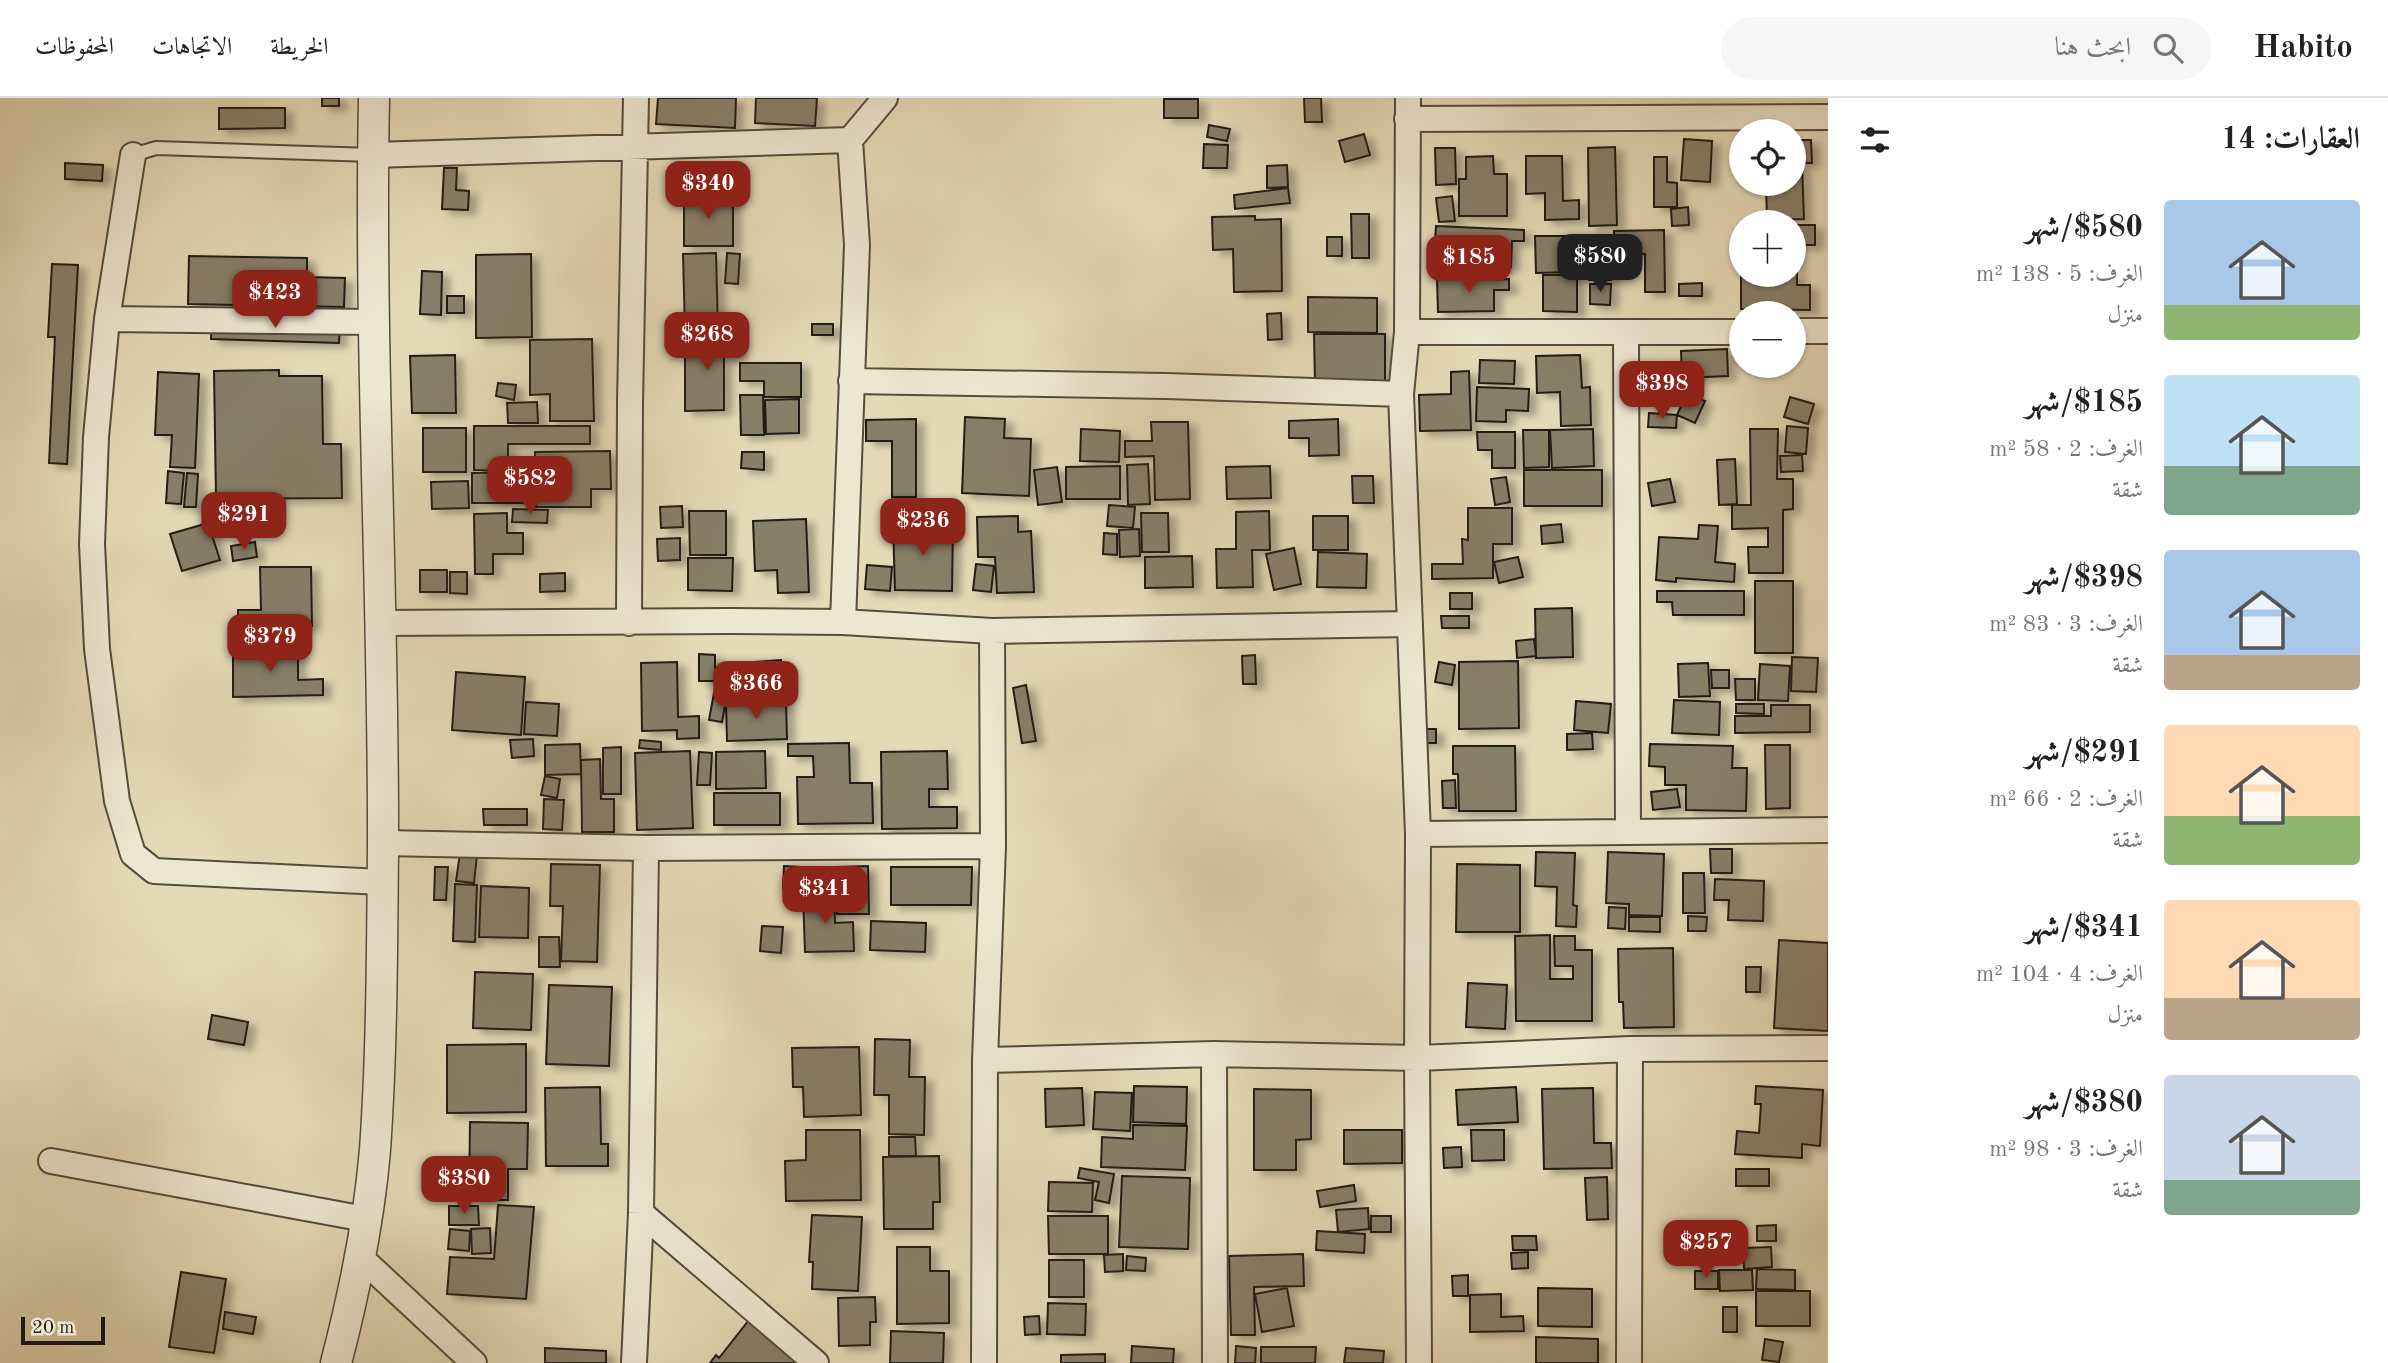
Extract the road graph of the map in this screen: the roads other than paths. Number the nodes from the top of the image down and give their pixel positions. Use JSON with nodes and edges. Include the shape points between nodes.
{"nodes":[{"id":1,"x":374,"y":98,"type":"edge"},
{"id":2,"x":636,"y":98,"type":"edge"},
{"id":3,"x":885,"y":98,"type":"edge"},
{"id":4,"x":1621,"y":108,"type":"edge"},
{"id":5,"x":1408,"y":109,"type":"edge"},
{"id":6,"x":1828,"y":117,"type":"edge"},
{"id":7,"x":849,"y":140,"type":"junction"},
{"id":8,"x":635,"y":145,"type":"junction"},
{"id":9,"x":133,"y":155,"type":"joint"},
{"id":10,"x":373,"y":155,"type":"junction"},
{"id":11,"x":107,"y":319,"type":"junction"},
{"id":12,"x":374,"y":322,"type":"junction"},
{"id":13,"x":1806,"y":331,"type":"edge"},
{"id":14,"x":1828,"y":331,"type":"edge"},
{"id":15,"x":1407,"y":332,"type":"junction"},
{"id":16,"x":1729,"y":332,"type":"edge"},
{"id":17,"x":1626,"y":333,"type":"junction"},
{"id":18,"x":851,"y":381,"type":"junction"},
{"id":19,"x":1401,"y":394,"type":"junction"},
{"id":20,"x":843,"y":622,"type":"junction"},
{"id":21,"x":380,"y":623,"type":"junction"},
{"id":22,"x":629,"y":623,"type":"junction"},
{"id":23,"x":1410,"y":624,"type":"junction"},
{"id":24,"x":992,"y":631,"type":"junction"},
{"id":25,"x":1828,"y":830,"type":"edge"},
{"id":26,"x":1628,"y":831,"type":"junction"},
{"id":27,"x":1418,"y":834,"type":"junction"},
{"id":28,"x":383,"y":844,"type":"junction"},
{"id":29,"x":993,"y":846,"type":"junction"},
{"id":30,"x":646,"y":848,"type":"junction"},
{"id":31,"x":383,"y":882,"type":"junction"},
{"id":32,"x":1828,"y":1048,"type":"edge"},
{"id":33,"x":1630,"y":1049,"type":"junction"},
{"id":34,"x":1214,"y":1054,"type":"junction"},
{"id":35,"x":1417,"y":1058,"type":"junction"},
{"id":36,"x":985,"y":1060,"type":"junction"},
{"id":37,"x":51,"y":1161,"type":"dead end"},
{"id":38,"x":641,"y":1213,"type":"junction"},
{"id":39,"x":365,"y":1219,"type":"junction"},
{"id":40,"x":359,"y":1256,"type":"junction"},
{"id":41,"x":336,"y":1363,"type":"edge"},
{"id":42,"x":474,"y":1363,"type":"edge"},
{"id":43,"x":634,"y":1363,"type":"edge"},
{"id":44,"x":816,"y":1363,"type":"edge"},
{"id":45,"x":984,"y":1363,"type":"edge"},
{"id":46,"x":1214,"y":1363,"type":"edge"},
{"id":47,"x":1419,"y":1363,"type":"edge"},
{"id":48,"x":1629,"y":1363,"type":"edge"}],
"edges":[{"from":1,"to":10,"type":"street"},
{"from":2,"to":8,"type":"street"},
{"from":3,"to":7,"type":"street"},
{"from":4,"to":5,"type":"street"},
{"from":4,"to":6,"type":"street"},
{"from":5,"to":15,"type":"street"},
{"from":7,"to":8,"type":"street"},
{"from":7,"to":18,"type":"street","via":[[857,245]]},
{"from":8,"to":10,"type":"street"},
{"from":8,"to":22,"type":"street"},
{"from":9,"to":10,"type":"lane","via":[[156,148]]},
{"from":9,"to":11,"type":"street"},
{"from":10,"to":12,"type":"street"},
{"from":11,"to":12,"type":"street"},
{"from":11,"to":31,"type":"street","via":[[92,544],[97,649],[117,801],[132,854],[154,871]]},
{"from":12,"to":21,"type":"street"},
{"from":13,"to":14,"type":"street"},
{"from":15,"to":17,"type":"street"},
{"from":15,"to":19,"type":"street"},
{"from":16,"to":17,"type":"street"},
{"from":17,"to":26,"type":"street"},
{"from":18,"to":19,"type":"street"},
{"from":18,"to":20,"type":"street"},
{"from":19,"to":23,"type":"street"},
{"from":20,"to":22,"type":"street"},
{"from":20,"to":24,"type":"street"},
{"from":21,"to":22,"type":"street"},
{"from":21,"to":28,"type":"street"},
{"from":23,"to":24,"type":"street"},
{"from":23,"to":27,"type":"street"},
{"from":24,"to":29,"type":"street"},
{"from":25,"to":26,"type":"street"},
{"from":26,"to":27,"type":"street"},
{"from":27,"to":35,"type":"street"},
{"from":28,"to":30,"type":"street"},
{"from":28,"to":31,"type":"street"},
{"from":29,"to":30,"type":"street"},
{"from":29,"to":36,"type":"street"},
{"from":30,"to":38,"type":"street"},
{"from":31,"to":39,"type":"street","via":[[374,1151]]},
{"from":32,"to":33,"type":"street"},
{"from":33,"to":35,"type":"street"},
{"from":33,"to":48,"type":"street"},
{"from":34,"to":35,"type":"street"},
{"from":34,"to":36,"type":"street"},
{"from":34,"to":46,"type":"street"},
{"from":35,"to":47,"type":"street"},
{"from":36,"to":45,"type":"street"},
{"from":37,"to":39,"type":"street"},
{"from":38,"to":43,"type":"street"},
{"from":38,"to":44,"type":"street"},
{"from":39,"to":40,"type":"street"},
{"from":40,"to":41,"type":"street"},
{"from":40,"to":42,"type":"street"}]}
